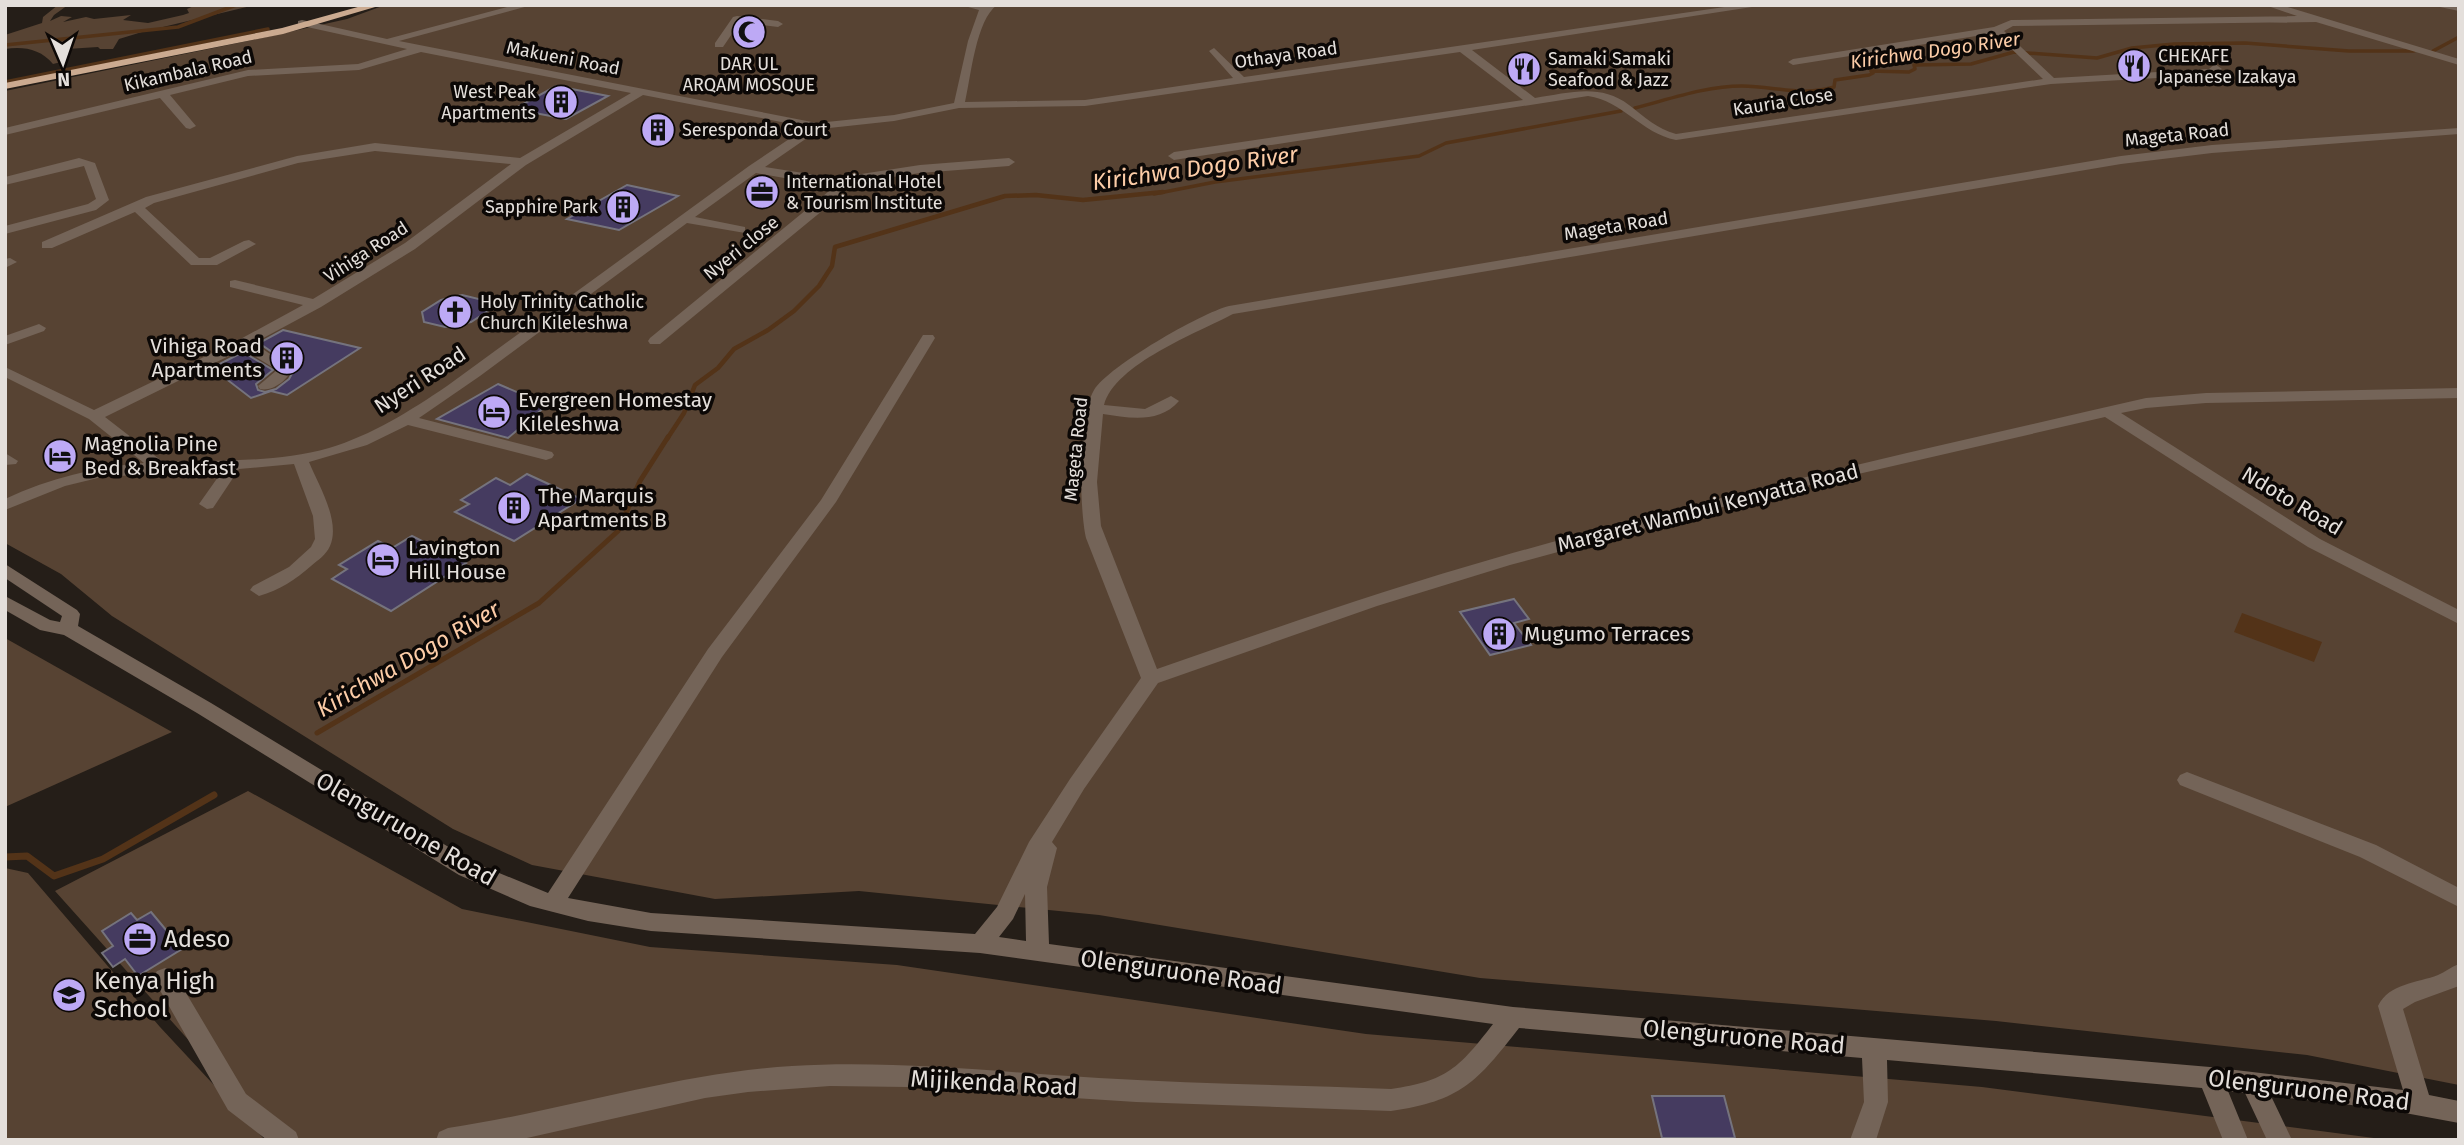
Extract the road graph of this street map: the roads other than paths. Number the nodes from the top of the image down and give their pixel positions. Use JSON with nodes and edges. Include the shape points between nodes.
{"nodes":[{"id":1,"x":366,"y":5,"type":"edge"},
{"id":2,"x":377,"y":5,"type":"edge"},
{"id":3,"x":527,"y":5,"type":"edge"},
{"id":4,"x":966,"y":5,"type":"edge"},
{"id":5,"x":1760,"y":5,"type":"edge"},
{"id":6,"x":2270,"y":5,"type":"edge"},
{"id":7,"x":2443,"y":5,"type":"edge"},
{"id":8,"x":988,"y":7,"type":"edge"},
{"id":9,"x":2459,"y":8,"type":"edge"},
{"id":10,"x":342,"y":16,"type":"junction"},
{"id":11,"x":2320,"y":19,"type":"junction"},
{"id":12,"x":310,"y":23,"type":"junction"},
{"id":13,"x":778,"y":24,"type":"dead end"},
{"id":14,"x":1997,"y":30,"type":"junction"},
{"id":15,"x":283,"y":31,"type":"junction"},
{"id":16,"x":335,"y":31,"type":"junction"},
{"id":17,"x":387,"y":41,"type":"junction"},
{"id":18,"x":719,"y":45,"type":"dead end"},
{"id":19,"x":1461,"y":47,"type":"junction"},
{"id":20,"x":2459,"y":47,"type":"edge"},
{"id":21,"x":420,"y":48,"type":"junction"},
{"id":22,"x":185,"y":50,"type":"junction"},
{"id":23,"x":1214,"y":51,"type":"dead end"},
{"id":24,"x":2441,"y":56,"type":"junction"},
{"id":25,"x":1793,"y":62,"type":"dead end"},
{"id":26,"x":2459,"y":62,"type":"edge"},
{"id":27,"x":2215,"y":67,"type":"dead end"},
{"id":28,"x":1161,"y":77,"type":"dead end"},
{"id":29,"x":1241,"y":80,"type":"junction"},
{"id":30,"x":2051,"y":81,"type":"junction"},
{"id":31,"x":5,"y":86,"type":"edge"},
{"id":32,"x":1170,"y":90,"type":"junction"},
{"id":33,"x":642,"y":91,"type":"junction"},
{"id":34,"x":162,"y":93,"type":"junction"},
{"id":35,"x":1533,"y":102,"type":"junction"},
{"id":36,"x":959,"y":105,"type":"junction"},
{"id":37,"x":190,"y":126,"type":"dead end"},
{"id":38,"x":817,"y":126,"type":"junction"},
{"id":39,"x":2459,"y":131,"type":"edge"},
{"id":40,"x":5,"y":132,"type":"edge"},
{"id":41,"x":1174,"y":156,"type":"dead end"},
{"id":42,"x":522,"y":162,"type":"junction"},
{"id":43,"x":1009,"y":162,"type":"dead end"},
{"id":44,"x":752,"y":169,"type":"junction"},
{"id":45,"x":5,"y":181,"type":"edge"},
{"id":46,"x":835,"y":182,"type":"junction"},
{"id":47,"x":137,"y":207,"type":"junction"},
{"id":48,"x":685,"y":219,"type":"junction"},
{"id":49,"x":5,"y":230,"type":"edge"},
{"id":50,"x":740,"y":230,"type":"dead end"},
{"id":51,"x":249,"y":244,"type":"dead end"},
{"id":52,"x":47,"y":245,"type":"dead end"},
{"id":53,"x":235,"y":284,"type":"dead end"},
{"id":54,"x":316,"y":304,"type":"junction"},
{"id":55,"x":39,"y":328,"type":"dead end"},
{"id":56,"x":928,"y":338,"type":"dead end"},
{"id":57,"x":5,"y":341,"type":"edge"},
{"id":58,"x":655,"y":341,"type":"dead end"},
{"id":59,"x":244,"y":342,"type":"junction"},
{"id":60,"x":5,"y":371,"type":"edge"},
{"id":61,"x":265,"y":386,"type":"dead end"},
{"id":62,"x":2459,"y":393,"type":"edge"},
{"id":63,"x":1171,"y":401,"type":"dead end"},
{"id":64,"x":1097,"y":409,"type":"junction"},
{"id":65,"x":2108,"y":412,"type":"junction"},
{"id":66,"x":94,"y":416,"type":"junction"},
{"id":67,"x":404,"y":419,"type":"junction"},
{"id":68,"x":547,"y":455,"type":"dead end"},
{"id":69,"x":300,"y":459,"type":"junction"},
{"id":70,"x":235,"y":464,"type":"junction"},
{"id":71,"x":159,"y":467,"type":"junction"},
{"id":72,"x":60,"y":484,"type":"junction"},
{"id":73,"x":207,"y":504,"type":"dead end"},
{"id":74,"x":5,"y":505,"type":"edge"},
{"id":75,"x":5,"y":515,"type":"edge"},
{"id":76,"x":5,"y":570,"type":"edge"},
{"id":77,"x":258,"y":590,"type":"dead end"},
{"id":78,"x":5,"y":602,"type":"edge"},
{"id":79,"x":2459,"y":618,"type":"edge"},
{"id":80,"x":68,"y":629,"type":"junction"},
{"id":81,"x":1152,"y":678,"type":"junction"},
{"id":82,"x":2187,"y":779,"type":"dead end"},
{"id":83,"x":1052,"y":828,"type":"junction"},
{"id":84,"x":2459,"y":898,"type":"edge"},
{"id":85,"x":553,"y":903,"type":"junction"},
{"id":86,"x":980,"y":944,"type":"junction"},
{"id":87,"x":1038,"y":953,"type":"junction"},
{"id":88,"x":2459,"y":974,"type":"edge"},
{"id":89,"x":165,"y":978,"type":"dead end"},
{"id":90,"x":1513,"y":1017,"type":"junction"},
{"id":91,"x":1874,"y":1048,"type":"junction"},
{"id":92,"x":2210,"y":1078,"type":"junction"},
{"id":93,"x":2253,"y":1084,"type":"junction"},
{"id":94,"x":2418,"y":1103,"type":"junction"},
{"id":95,"x":2459,"y":1112,"type":"edge"},
{"id":96,"x":287,"y":1140,"type":"edge"},
{"id":97,"x":448,"y":1140,"type":"edge"},
{"id":98,"x":1863,"y":1140,"type":"edge"},
{"id":99,"x":2236,"y":1140,"type":"edge"},
{"id":100,"x":2280,"y":1140,"type":"edge"}],
"edges":[{"from":1,"to":12,"type":"main road"},
{"from":2,"to":10,"type":"main road"},
{"from":3,"to":17,"type":"street"},
{"from":4,"to":8,"type":"street"},
{"from":5,"to":19,"type":"street","name":"Othaya Road"},
{"from":6,"to":11,"type":"street"},
{"from":7,"to":9,"type":"street"},
{"from":8,"to":36,"type":"street","via":[[973,41]]},
{"from":10,"to":12,"type":"main road"},
{"from":10,"to":16,"type":"street","via":[[334,24]]},
{"from":11,"to":14,"type":"street","name":"Kauria Close","via":[[2018,22]]},
{"from":11,"to":24,"type":"street"},
{"from":12,"to":15,"type":"main road"},
{"from":12,"to":16,"type":"street","name":"Makueni Road"},
{"from":12,"to":22,"type":"main road"},
{"from":13,"to":18,"type":"street","via":[[737,19]]},
{"from":14,"to":25,"type":"street","name":"Kauria Close"},
{"from":14,"to":30,"type":"street"},
{"from":15,"to":16,"type":"street"},
{"from":15,"to":22,"type":"main road"},
{"from":16,"to":17,"type":"street","name":"Makueni Road"},
{"from":17,"to":21,"type":"street","name":"Makueni Road"},
{"from":19,"to":29,"type":"street","name":"Othaya Road"},
{"from":19,"to":35,"type":"street"},
{"from":20,"to":24,"type":"street"},
{"from":21,"to":33,"type":"street","name":"Makueni Road"},
{"from":21,"to":34,"type":"street","name":"Kikambala Road","via":[[370,65],[259,72]]},
{"from":22,"to":31,"type":"main road"},
{"from":23,"to":29,"type":"street"},
{"from":24,"to":26,"type":"street"},
{"from":27,"to":30,"type":"street","name":"Kauria Close","via":[[2211,72]]},
{"from":28,"to":32,"type":"street"},
{"from":29,"to":32,"type":"street","name":"Othaya Road"},
{"from":30,"to":35,"type":"street","name":"Kauria Close","via":[[1676,137],[1661,134],[1604,94]]},
{"from":32,"to":36,"type":"street","name":"Othaya Road","via":[[1069,104]]},
{"from":33,"to":38,"type":"street","name":"Makueni Road"},
{"from":33,"to":42,"type":"street","name":"Vihiga Road"},
{"from":34,"to":37,"type":"street"},
{"from":34,"to":40,"type":"street","name":"Kikambala Road"},
{"from":35,"to":41,"type":"street","name":"Kauria Close"},
{"from":36,"to":38,"type":"street","name":"Othaya Road"},
{"from":38,"to":44,"type":"street","name":"Nyeri Road"},
{"from":39,"to":64,"type":"street","name":"Mageta Road","via":[[2155,155],[1229,310],[1122,370],[1101,391]]},
{"from":42,"to":47,"type":"street","via":[[376,147],[297,160]]},
{"from":42,"to":54,"type":"street","name":"Vihiga Road","via":[[410,246]]},
{"from":43,"to":46,"type":"street"},
{"from":44,"to":46,"type":"street"},
{"from":44,"to":48,"type":"street","name":"Nyeri Road"},
{"from":45,"to":49,"type":"street","via":[[89,163],[103,200]]},
{"from":46,"to":58,"type":"street","name":"Nyeri close","via":[[841,187],[835,194]]},
{"from":47,"to":51,"type":"street","via":[[196,262],[212,262]]},
{"from":47,"to":52,"type":"street"},
{"from":48,"to":50,"type":"street"},
{"from":48,"to":67,"type":"street","name":"Nyeri Road","via":[[486,365]]},
{"from":53,"to":54,"type":"street"},
{"from":54,"to":59,"type":"street","name":"Vihiga Road"},
{"from":55,"to":57,"type":"street"},
{"from":56,"to":85,"type":"street","via":[[828,502],[715,653]]},
{"from":59,"to":61,"type":"street","via":[[285,369]]},
{"from":59,"to":66,"type":"street","name":"Vihiga Road"},
{"from":60,"to":66,"type":"street"},
{"from":62,"to":65,"type":"street","name":"Margaret Wambui Kenyatta Road","via":[[2206,398],[2146,403]]},
{"from":63,"to":64,"type":"street","via":[[1159,412],[1147,414]]},
{"from":64,"to":81,"type":"street","name":"Mageta Road","via":[[1088,514]]},
{"from":65,"to":79,"type":"street","name":"Ndoto Road","via":[[2314,543]]},
{"from":65,"to":81,"type":"street","name":"Margaret Wambui Kenyatta Road","via":[[1764,491],[1504,561]]},
{"from":66,"to":71,"type":"street"},
{"from":67,"to":68,"type":"street"},
{"from":67,"to":69,"type":"street","name":"Nyeri Road","via":[[361,442]]},
{"from":69,"to":70,"type":"street","name":"Nyeri Road"},
{"from":69,"to":77,"type":"street","via":[[321,516],[322,546],[297,570]]},
{"from":70,"to":71,"type":"street","name":"Nyeri Road"},
{"from":70,"to":73,"type":"street"},
{"from":71,"to":72,"type":"street","name":"Nyeri Road","via":[[113,470]]},
{"from":72,"to":74,"type":"street","name":"Nyeri Road"},
{"from":72,"to":75,"type":"street","name":"Nyeri Road"},
{"from":76,"to":80,"type":"street","via":[[71,614]]},
{"from":78,"to":80,"type":"street","name":"Olenguruone Road","via":[[46,626]]},
{"from":80,"to":85,"type":"street","name":"Olenguruone Road","via":[[467,869]]},
{"from":81,"to":83,"type":"street","via":[[1111,732]]},
{"from":82,"to":84,"type":"street","via":[[2368,851]]},
{"from":83,"to":86,"type":"street","via":[[1037,848],[1005,914]]},
{"from":83,"to":87,"type":"street","via":[[1036,887]]},
{"from":85,"to":86,"type":"street","name":"Olenguruone Road","via":[[650,922]]},
{"from":86,"to":87,"type":"street","name":"Olenguruone Road"},
{"from":87,"to":90,"type":"street","name":"Olenguruone Road"},
{"from":88,"to":94,"type":"street","via":[[2443,986],[2401,995],[2390,1006]]},
{"from":89,"to":96,"type":"street","via":[[237,1102]]},
{"from":90,"to":91,"type":"street","name":"Olenguruone Road"},
{"from":90,"to":97,"type":"street","name":"Mijikenda Road","via":[[1474,1067],[1456,1081],[1429,1094],[1391,1100],[802,1076],[644,1100]]},
{"from":91,"to":92,"type":"street","name":"Olenguruone Road"},
{"from":91,"to":98,"type":"street","via":[[1876,1102]]},
{"from":92,"to":93,"type":"street","name":"Olenguruone Road"},
{"from":92,"to":99,"type":"street"},
{"from":93,"to":94,"type":"street","name":"Olenguruone Road"},
{"from":93,"to":100,"type":"street"},
{"from":94,"to":95,"type":"street","name":"Olenguruone Road"}]}
